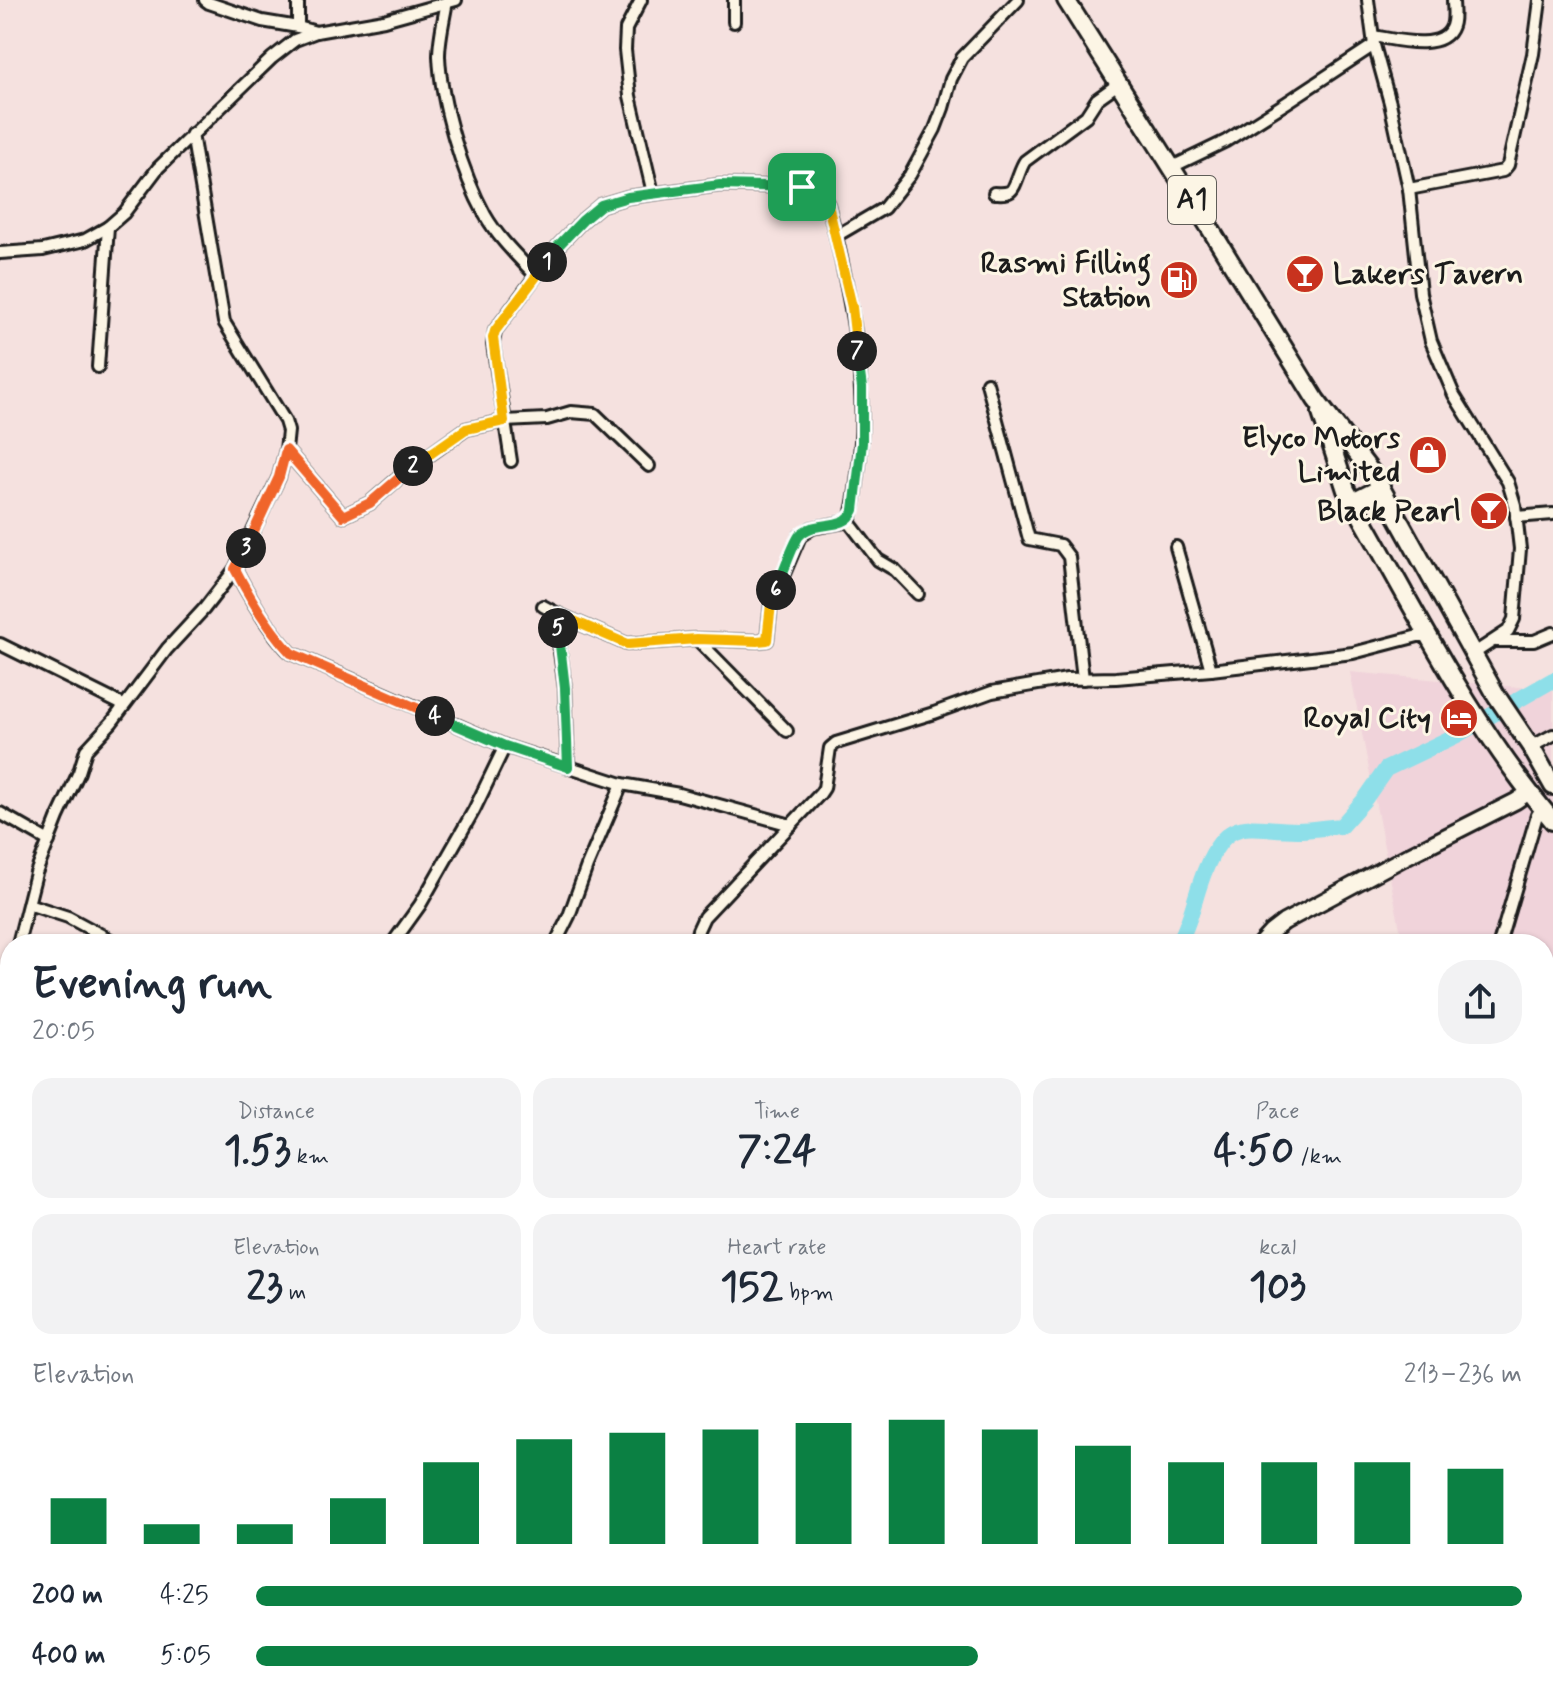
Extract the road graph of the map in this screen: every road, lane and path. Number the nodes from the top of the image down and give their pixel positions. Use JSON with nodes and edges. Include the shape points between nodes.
{"nodes":[{"id":1,"x":205,"y":0,"type":"edge"},
{"id":2,"x":298,"y":0,"type":"edge"},
{"id":3,"x":641,"y":0,"type":"edge"},
{"id":4,"x":734,"y":0,"type":"edge"},
{"id":5,"x":1018,"y":0,"type":"edge"},
{"id":6,"x":1066,"y":0,"type":"edge"},
{"id":7,"x":1368,"y":0,"type":"edge"},
{"id":8,"x":1453,"y":0,"type":"edge"},
{"id":9,"x":1540,"y":0,"type":"edge"},
{"id":10,"x":452,"y":1,"type":"edge"},
{"id":11,"x":734,"y":22,"type":"dead end"},
{"id":12,"x":298,"y":27,"type":"junction"},
{"id":13,"x":316,"y":32,"type":"junction"},
{"id":14,"x":1374,"y":40,"type":"junction"},
{"id":15,"x":1118,"y":84,"type":"junction"},
{"id":16,"x":192,"y":134,"type":"junction"},
{"id":17,"x":1172,"y":167,"type":"junction"},
{"id":18,"x":1409,"y":189,"type":"junction"},
{"id":19,"x":653,"y":193,"type":"junction"},
{"id":20,"x":994,"y":193,"type":"dead end"},
{"id":21,"x":108,"y":227,"type":"junction"},
{"id":22,"x":836,"y":236,"type":"junction"},
{"id":23,"x":0,"y":253,"type":"edge"},
{"id":24,"x":536,"y":276,"type":"junction"},
{"id":25,"x":98,"y":367,"type":"dead end"},
{"id":26,"x":987,"y":383,"type":"dead end"},
{"id":27,"x":1316,"y":400,"type":"junction"},
{"id":28,"x":504,"y":421,"type":"junction"},
{"id":29,"x":286,"y":450,"type":"junction"},
{"id":30,"x":511,"y":461,"type":"dead end"},
{"id":31,"x":649,"y":466,"type":"dead end"},
{"id":32,"x":1381,"y":488,"type":"junction"},
{"id":33,"x":1353,"y":502,"type":"junction"},
{"id":34,"x":1553,"y":514,"type":"edge"},
{"id":35,"x":1516,"y":517,"type":"junction"},
{"id":36,"x":850,"y":518,"type":"junction"},
{"id":37,"x":1176,"y":547,"type":"dead end"},
{"id":38,"x":235,"y":569,"type":"junction"},
{"id":39,"x":918,"y":594,"type":"dead end"},
{"id":40,"x":543,"y":606,"type":"dead end"},
{"id":41,"x":558,"y":614,"type":"junction"},
{"id":42,"x":1553,"y":633,"type":"edge"},
{"id":43,"x":1430,"y":636,"type":"junction"},
{"id":44,"x":697,"y":639,"type":"junction"},
{"id":45,"x":1496,"y":641,"type":"junction"},
{"id":46,"x":0,"y":644,"type":"edge"},
{"id":47,"x":1473,"y":654,"type":"junction"},
{"id":48,"x":1211,"y":670,"type":"junction"},
{"id":49,"x":1083,"y":679,"type":"junction"},
{"id":50,"x":123,"y":705,"type":"junction"},
{"id":51,"x":787,"y":731,"type":"dead end"},
{"id":52,"x":1553,"y":735,"type":"edge"},
{"id":53,"x":505,"y":746,"type":"junction"},
{"id":54,"x":1531,"y":747,"type":"junction"},
{"id":55,"x":568,"y":767,"type":"junction"},
{"id":56,"x":622,"y":784,"type":"junction"},
{"id":57,"x":1553,"y":786,"type":"edge"},
{"id":58,"x":1529,"y":792,"type":"junction"},
{"id":59,"x":0,"y":813,"type":"edge"},
{"id":60,"x":1545,"y":818,"type":"edge"},
{"id":61,"x":791,"y":825,"type":"junction"},
{"id":62,"x":49,"y":841,"type":"junction"},
{"id":63,"x":28,"y":904,"type":"junction"},
{"id":64,"x":20,"y":934,"type":"edge"},
{"id":65,"x":99,"y":934,"type":"edge"},
{"id":66,"x":399,"y":934,"type":"edge"},
{"id":67,"x":560,"y":934,"type":"edge"},
{"id":68,"x":697,"y":934,"type":"edge"},
{"id":69,"x":1269,"y":934,"type":"edge"},
{"id":70,"x":1503,"y":934,"type":"edge"}],
"edges":[{"from":1,"to":12,"type":"street","via":[[262,21]]},
{"from":2,"to":12,"type":"street"},
{"from":3,"to":19,"type":"street","via":[[626,29],[625,50]]},
{"from":4,"to":11,"type":"street"},
{"from":5,"to":22,"type":"street","via":[[962,58],[935,129],[910,175],[884,208]]},
{"from":6,"to":15,"type":"highway","number":"A1"},
{"from":7,"to":14,"type":"street"},
{"from":8,"to":14,"type":"street","via":[[1453,24],[1440,39]]},
{"from":9,"to":18,"type":"street","via":[[1506,169]]},
{"from":10,"to":13,"type":"street"},
{"from":10,"to":24,"type":"street","via":[[439,54],[443,100],[485,215]]},
{"from":12,"to":13,"type":"street"},
{"from":13,"to":16,"type":"street","via":[[272,58]]},
{"from":14,"to":17,"type":"street","via":[[1226,141]]},
{"from":14,"to":18,"type":"street"},
{"from":15,"to":17,"type":"highway","number":"A1"},
{"from":15,"to":20,"type":"street","via":[[1097,99],[1086,116],[1025,161],[1014,189]]},
{"from":16,"to":21,"type":"street"},
{"from":16,"to":29,"type":"street","via":[[224,322],[285,421]]},
{"from":17,"to":27,"type":"highway","number":"A1"},
{"from":18,"to":35,"type":"street","via":[[1420,293],[1431,341],[1454,395],[1508,482]]},
{"from":19,"to":22,"type":"street","via":[[720,185],[817,189],[828,205]]},
{"from":19,"to":24,"type":"street","via":[[601,205],[558,246]]},
{"from":21,"to":23,"type":"street","via":[[85,240]]},
{"from":21,"to":25,"type":"street"},
{"from":22,"to":36,"type":"street","via":[[862,388],[862,443]]},
{"from":24,"to":28,"type":"street","via":[[493,338]]},
{"from":26,"to":49,"type":"street","via":[[1029,539],[1060,545],[1069,557]]},
{"from":27,"to":32,"type":"highway","number":"A1"},
{"from":27,"to":33,"type":"highway","number":"A1"},
{"from":28,"to":29,"type":"street","via":[[466,429],[370,503],[343,516]]},
{"from":28,"to":30,"type":"street"},
{"from":28,"to":31,"type":"street","via":[[595,414]]},
{"from":29,"to":38,"type":"street","via":[[279,477]]},
{"from":32,"to":33,"type":"highway"},
{"from":32,"to":47,"type":"highway","number":"A1"},
{"from":33,"to":43,"type":"highway","number":"A1"},
{"from":34,"to":35,"type":"street"},
{"from":35,"to":45,"type":"street","via":[[1520,549],[1514,619]]},
{"from":36,"to":39,"type":"street","via":[[878,560]]},
{"from":36,"to":44,"type":"street","via":[[800,536],[771,604],[767,640]]},
{"from":37,"to":48,"type":"street"},
{"from":38,"to":50,"type":"street"},
{"from":38,"to":53,"type":"street","via":[[291,653]]},
{"from":40,"to":41,"type":"street"},
{"from":41,"to":44,"type":"street","via":[[627,644]]},
{"from":41,"to":55,"type":"street"},
{"from":42,"to":45,"type":"street","via":[[1534,641]]},
{"from":43,"to":48,"type":"street","via":[[1353,653]]},
{"from":43,"to":58,"type":"highway","number":"A1","via":[[1469,705]]},
{"from":44,"to":51,"type":"street"},
{"from":45,"to":47,"type":"street"},
{"from":46,"to":50,"type":"street"},
{"from":47,"to":54,"type":"highway","number":"A1"},
{"from":48,"to":49,"type":"street"},
{"from":49,"to":61,"type":"street","via":[[992,692],[836,743],[830,748],[824,788]]},
{"from":50,"to":62,"type":"street","via":[[86,750]]},
{"from":52,"to":54,"type":"street"},
{"from":53,"to":55,"type":"street"},
{"from":53,"to":66,"type":"street","via":[[451,851]]},
{"from":54,"to":57,"type":"highway","number":"A1"},
{"from":55,"to":56,"type":"street"},
{"from":56,"to":61,"type":"street"},
{"from":56,"to":67,"type":"street"},
{"from":58,"to":60,"type":"highway","number":"A1"},
{"from":58,"to":69,"type":"main road"},
{"from":59,"to":62,"type":"street"},
{"from":60,"to":70,"type":"street"},
{"from":61,"to":68,"type":"street","via":[[704,917]]},
{"from":62,"to":63,"type":"street"},
{"from":63,"to":64,"type":"street"},
{"from":63,"to":65,"type":"street"}]}
